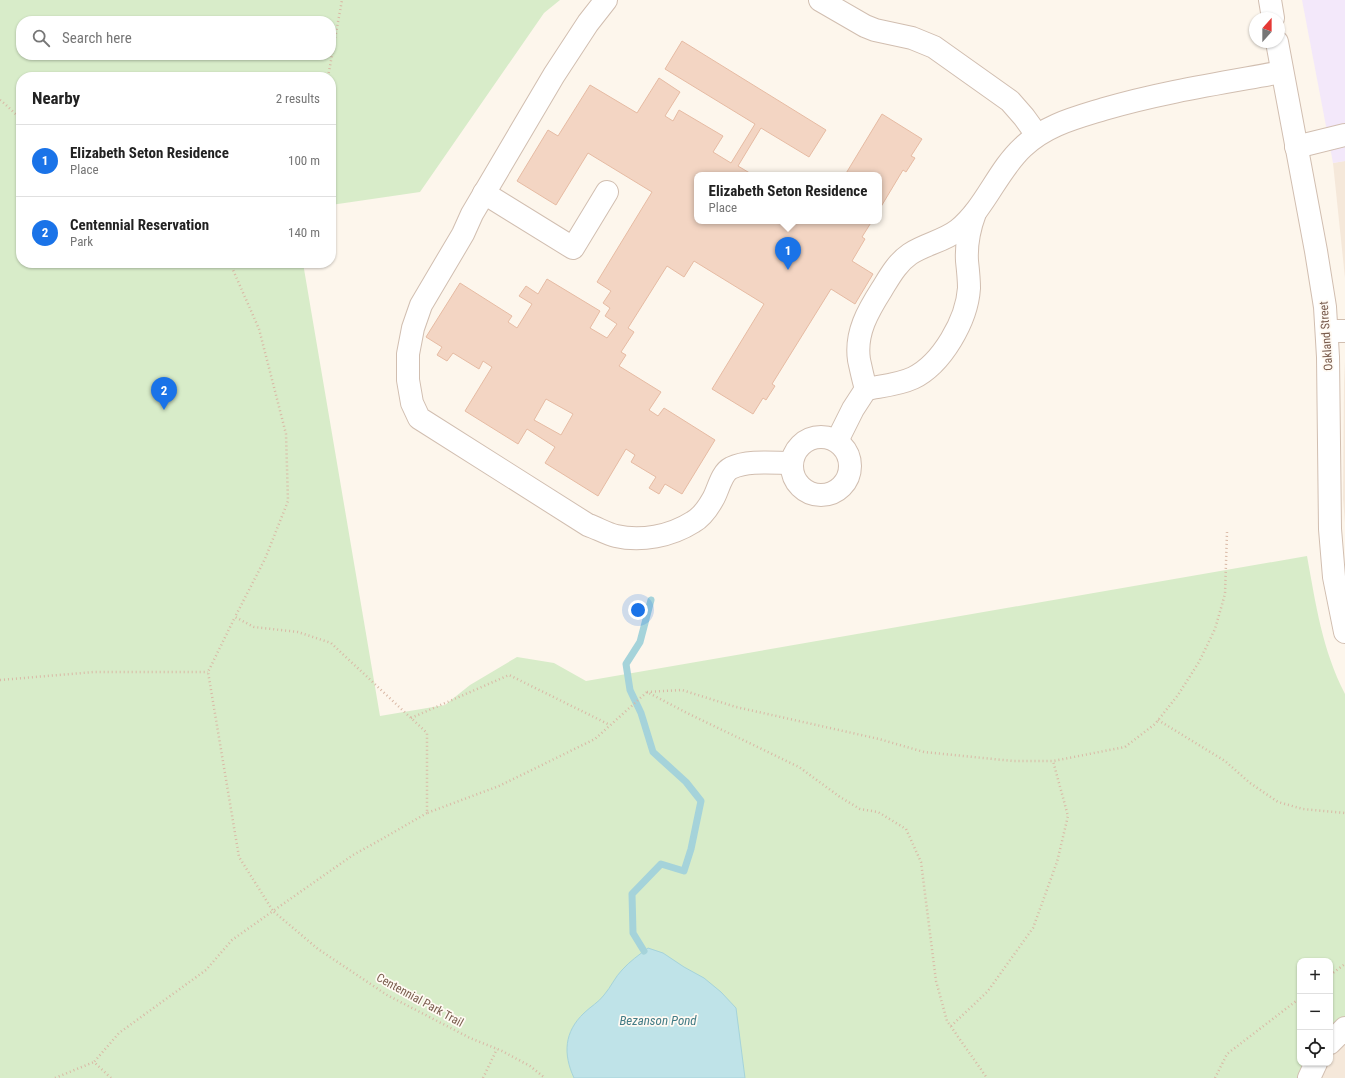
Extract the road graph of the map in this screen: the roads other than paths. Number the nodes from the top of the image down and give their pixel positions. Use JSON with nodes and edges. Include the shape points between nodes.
{"nodes":[{"id":1,"x":606,"y":0,"type":"edge"},
{"id":2,"x":820,"y":0,"type":"edge"},
{"id":3,"x":1270,"y":0,"type":"edge"},
{"id":4,"x":1272,"y":12,"type":"edge"},
{"id":5,"x":1278,"y":48,"type":"edge"},
{"id":6,"x":1282,"y":72,"type":"junction"},
{"id":7,"x":1037,"y":135,"type":"junction"},
{"id":8,"x":1345,"y":135,"type":"edge"},
{"id":9,"x":1296,"y":147,"type":"junction"},
{"id":10,"x":606,"y":192,"type":"dead end"},
{"id":11,"x":484,"y":193,"type":"junction"},
{"id":12,"x":976,"y":210,"type":"junction"},
{"id":13,"x":1336,"y":331,"type":"edge"},
{"id":14,"x":866,"y":389,"type":"junction"},
{"id":15,"x":837,"y":441,"type":"junction"},
{"id":16,"x":792,"y":463,"type":"junction"},
{"id":17,"x":1345,"y":632,"type":"edge"},
{"id":18,"x":1345,"y":1028,"type":"edge"},
{"id":19,"x":1333,"y":1040,"type":"edge"},
{"id":20,"x":1315,"y":1066,"type":"edge"},
{"id":21,"x":1309,"y":1078,"type":"edge"}],
"edges":[{"from":1,"to":11,"type":"street","via":[[554,75]]},
{"from":2,"to":7,"type":"street","via":[[875,30],[912,38],[934,47],[1010,101]]},
{"from":3,"to":4,"type":"street"},
{"from":5,"to":6,"type":"street","name":"Oakland Street"},
{"from":6,"to":7,"type":"street","via":[[1122,104],[1072,118]]},
{"from":6,"to":9,"type":"street","name":"Oakland Street"},
{"from":7,"to":12,"type":"street","via":[[1011,160]]},
{"from":8,"to":9,"type":"street"},
{"from":9,"to":13,"type":"street","name":"Oakland Street","via":[[1320,273]]},
{"from":10,"to":11,"type":"street","via":[[572,248]]},
{"from":11,"to":16,"type":"street","via":[[421,305],[413,328],[408,354],[408,380],[412,403],[419,418],[588,524],[616,536],[639,539],[655,537],[694,522],[706,511],[725,472],[730,468],[745,464]]},
{"from":12,"to":14,"type":"street","via":[[958,230],[910,254],[894,269],[868,312],[860,332],[859,358]]},
{"from":12,"to":14,"type":"street","via":[[967,248],[967,301],[963,316],[948,344],[927,369],[913,378]]},
{"from":13,"to":17,"type":"street","name":"Oakland Street","via":[[1329,411],[1330,529],[1334,577]]},
{"from":14,"to":15,"type":"street"},
{"from":15,"to":16,"type":"street","via":[[819,436],[807,440],[797,448]]},
{"from":15,"to":16,"type":"street","via":[[842,444],[851,464],[845,483],[831,494],[813,495],[805,491],[794,478]]},
{"from":18,"to":19,"type":"street"},
{"from":20,"to":21,"type":"street"}]}
